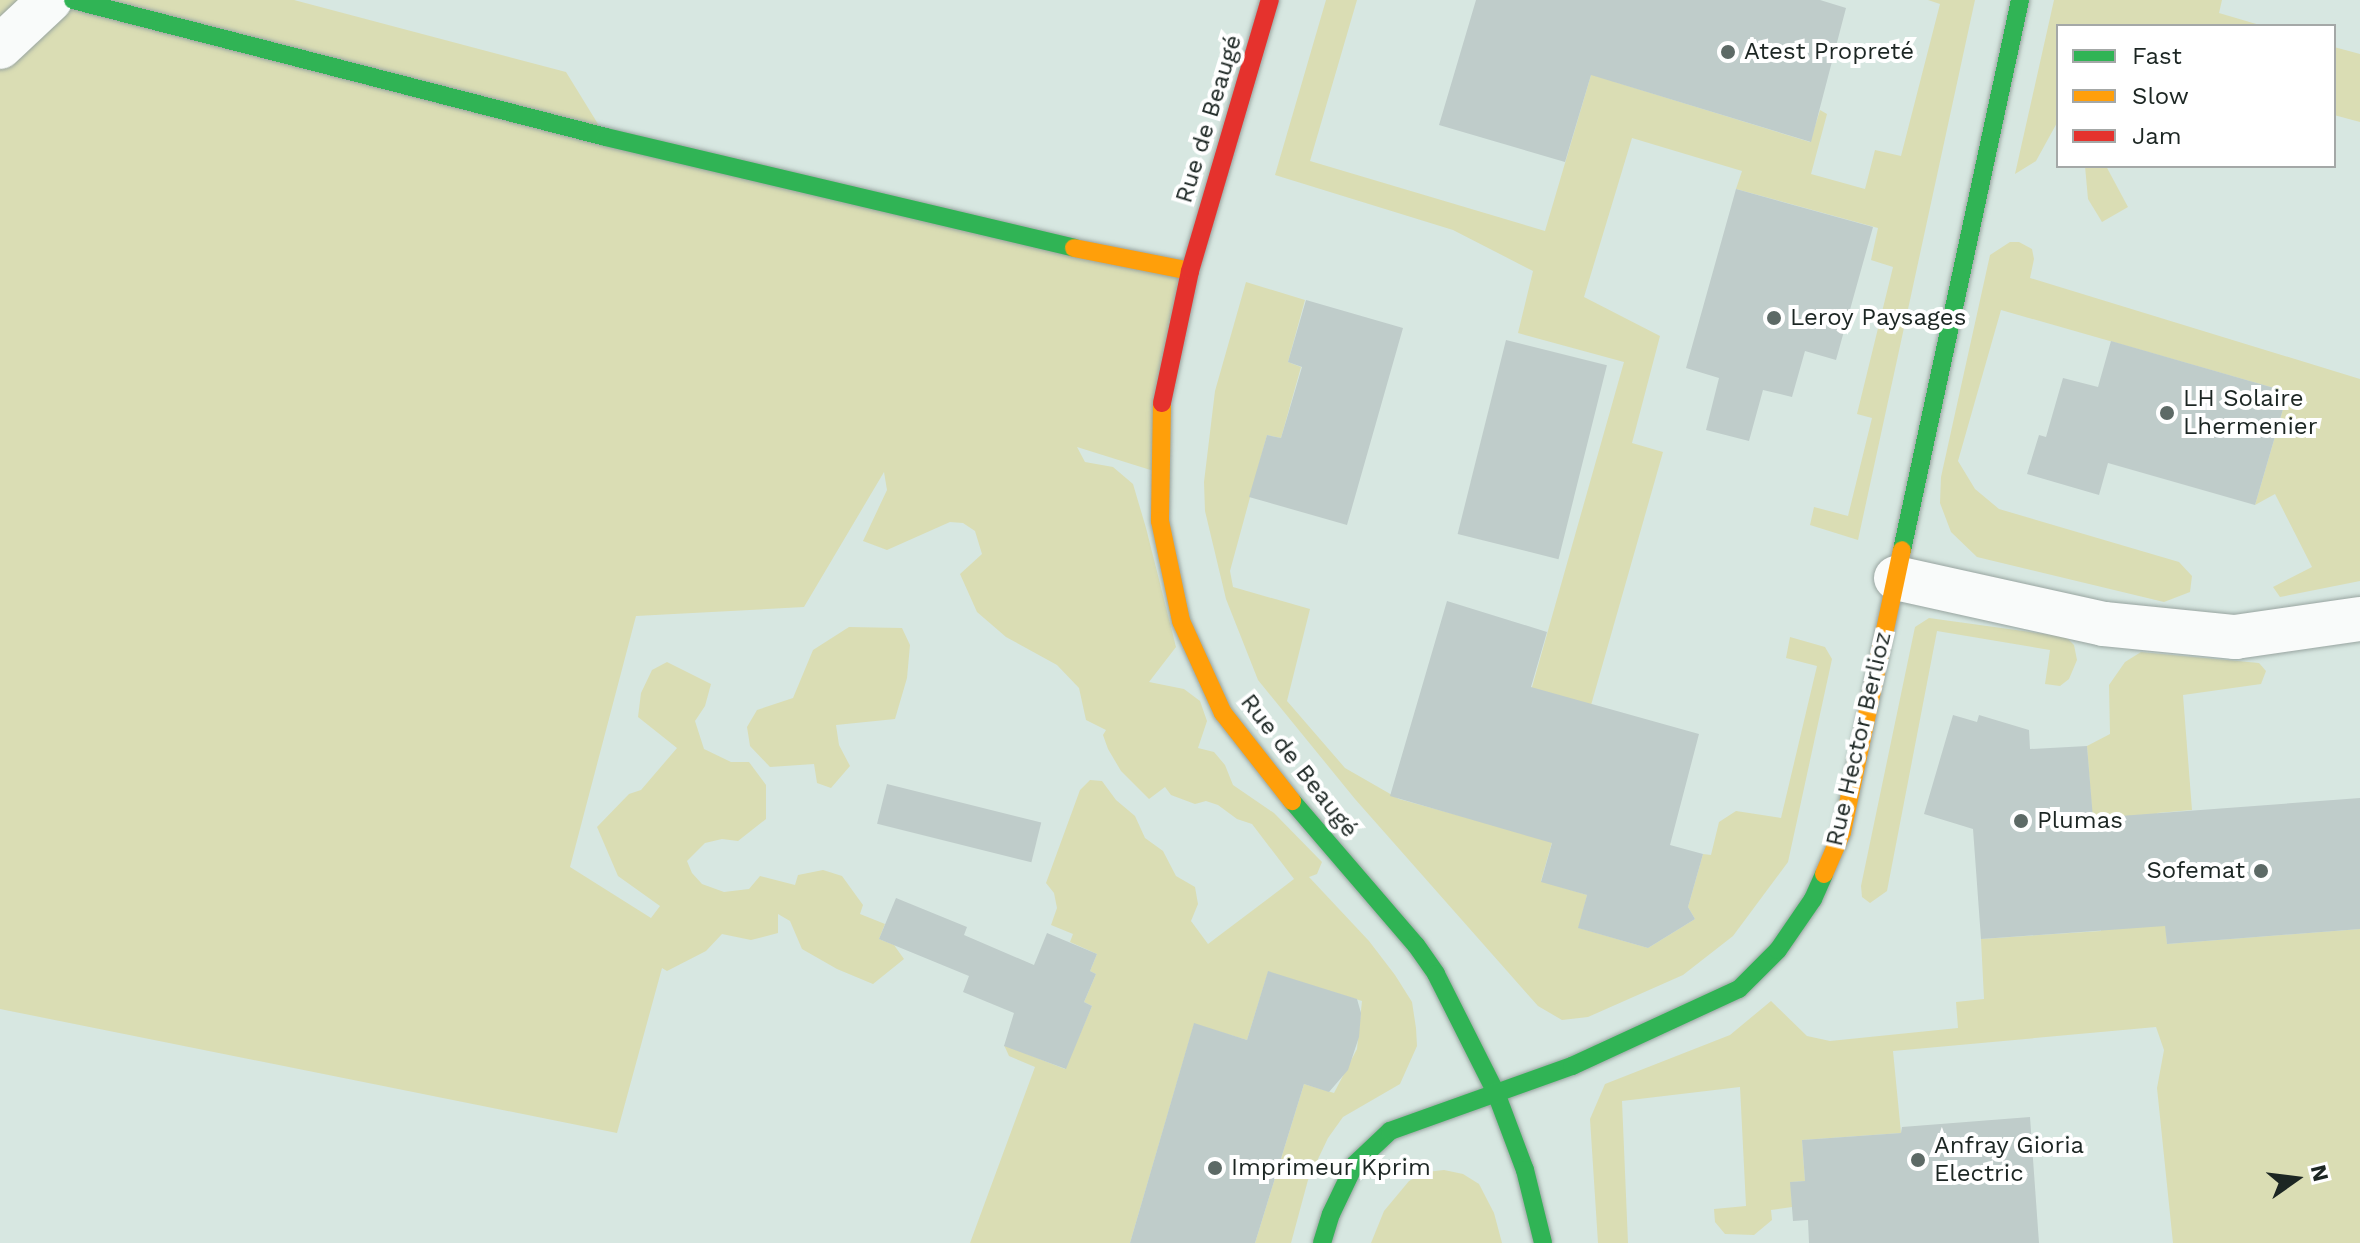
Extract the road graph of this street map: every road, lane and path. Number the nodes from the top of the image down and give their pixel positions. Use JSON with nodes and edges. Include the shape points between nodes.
{"nodes":[{"id":1,"x":50,"y":0,"type":"edge"},
{"id":2,"x":73,"y":0,"type":"edge"},
{"id":3,"x":1270,"y":0,"type":"edge"},
{"id":4,"x":2020,"y":0,"type":"edge"},
{"id":5,"x":0,"y":47,"type":"edge"},
{"id":6,"x":1190,"y":271,"type":"junction"},
{"id":7,"x":1896,"y":578,"type":"junction"},
{"id":8,"x":2360,"y":619,"type":"edge"},
{"id":9,"x":1496,"y":1093,"type":"junction"},
{"id":10,"x":1322,"y":1243,"type":"edge"},
{"id":11,"x":1543,"y":1243,"type":"edge"}],
"edges":[{"from":1,"to":5,"type":"street"},
{"from":2,"to":6,"type":"street","via":[[606,137],[1050,243]]},
{"from":3,"to":6,"type":"street","name":"Rue de Beaugé"},
{"from":4,"to":7,"type":"street","name":"Rue Hector Berlioz"},
{"from":6,"to":9,"type":"street","name":"Rue de Beaugé","via":[[1167,368],[1157,472],[1160,521],[1181,621],[1223,713],[1436,974]]},
{"from":7,"to":8,"type":"street","via":[[2104,624],[2235,637]]},
{"from":7,"to":9,"type":"street","name":"Rue Hector Berlioz","via":[[1842,832],[1813,899],[1778,950],[1739,989],[1572,1066]]},
{"from":9,"to":10,"type":"street","name":"Rue Hector Berlioz","via":[[1390,1131],[1355,1164]]},
{"from":9,"to":11,"type":"street","name":"Rue de Beaugé","via":[[1525,1170]]}]}
